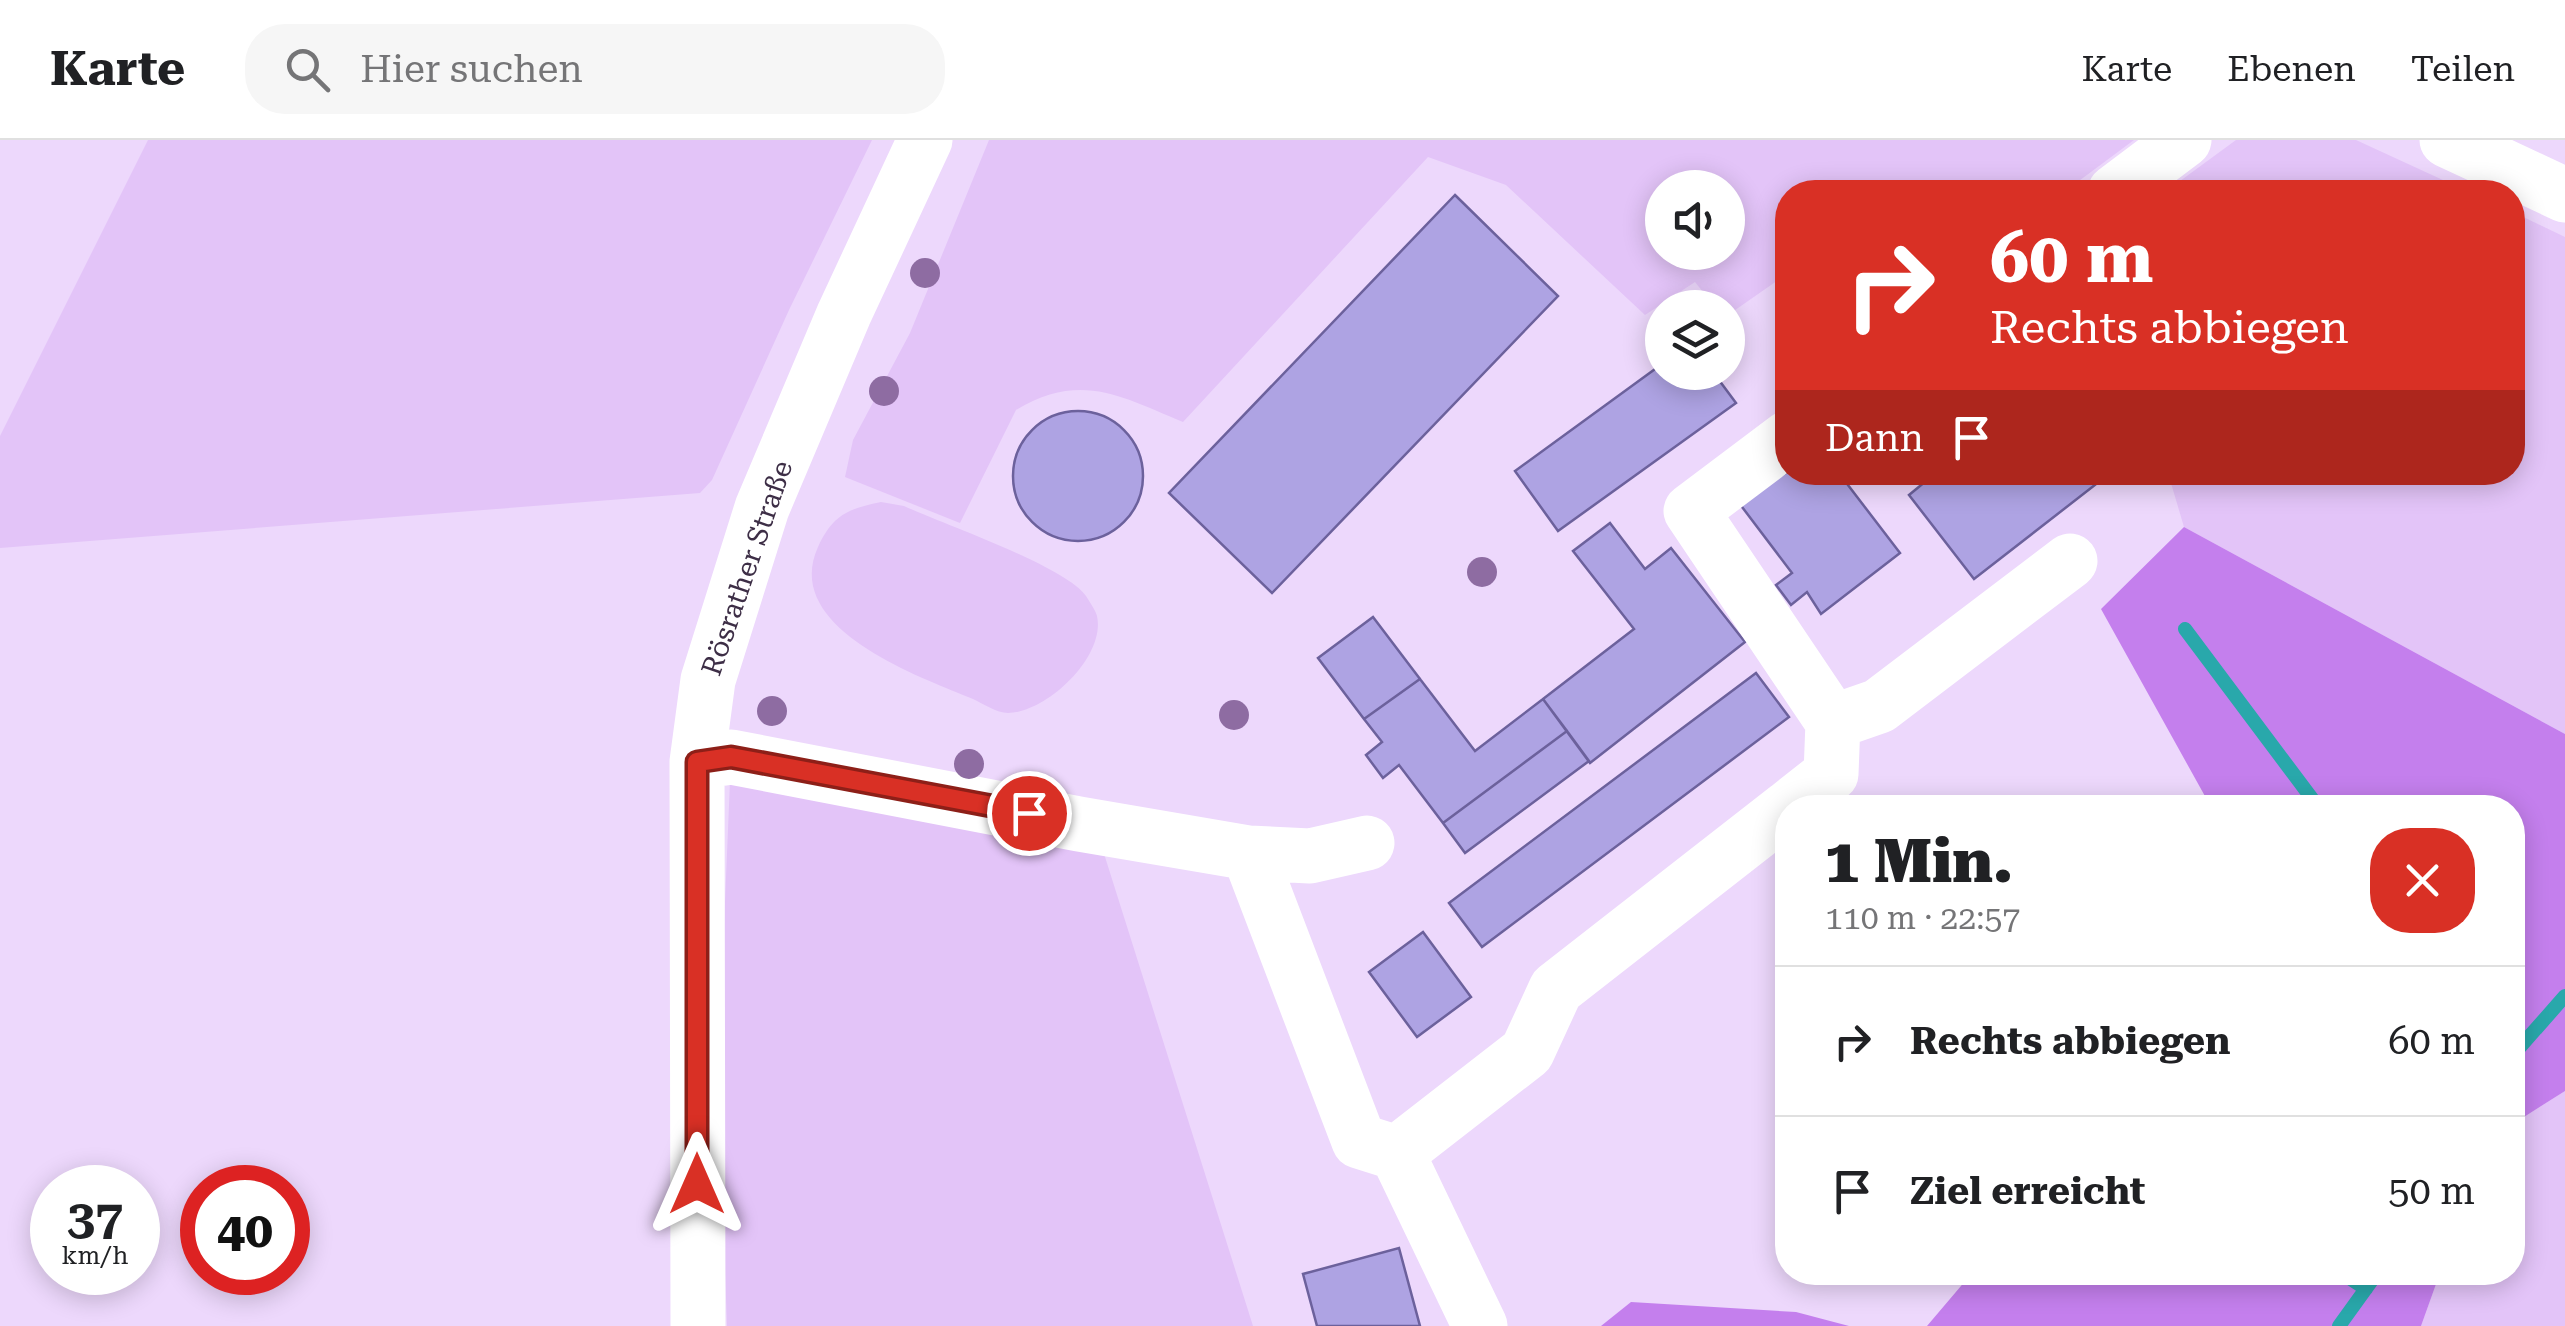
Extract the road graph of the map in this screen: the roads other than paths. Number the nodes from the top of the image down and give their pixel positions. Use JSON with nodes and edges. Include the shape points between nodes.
{"nodes":[{"id":1,"x":925,"y":140,"type":"edge"},
{"id":2,"x":2184,"y":140,"type":"edge"},
{"id":3,"x":2447,"y":140,"type":"edge"},
{"id":4,"x":2130,"y":180,"type":"edge"},
{"id":5,"x":2565,"y":196,"type":"edge"},
{"id":6,"x":1775,"y":448,"type":"edge"},
{"id":7,"x":2070,"y":561,"type":"dead end"},
{"id":8,"x":1833,"y":722,"type":"junction"},
{"id":9,"x":697,"y":762,"type":"junction"},
{"id":10,"x":1804,"y":795,"type":"edge"},
{"id":11,"x":1775,"y":818,"type":"edge"},
{"id":12,"x":1367,"y":843,"type":"dead end"},
{"id":13,"x":1249,"y":853,"type":"junction"},
{"id":14,"x":1397,"y":1152,"type":"junction"},
{"id":15,"x":698,"y":1326,"type":"edge"},
{"id":16,"x":1480,"y":1326,"type":"edge"}],
"edges":[{"from":1,"to":9,"type":"street","name":"Rösrather Straße","via":[[762,508],[708,680]]},
{"from":2,"to":4,"type":"street"},
{"from":3,"to":5,"type":"street"},
{"from":6,"to":8,"type":"street","via":[[1690,510]]},
{"from":7,"to":8,"type":"street","via":[[1879,706]]},
{"from":8,"to":10,"type":"street","via":[[1831,774]]},
{"from":9,"to":13,"type":"street","via":[[731,757]]},
{"from":9,"to":15,"type":"street","name":"Rösrather Straße"},
{"from":11,"to":14,"type":"street","via":[[1556,989],[1527,1052]]},
{"from":12,"to":13,"type":"street","via":[[1310,856]]},
{"from":13,"to":14,"type":"street","via":[[1358,1141]]},
{"from":14,"to":16,"type":"street"}]}
